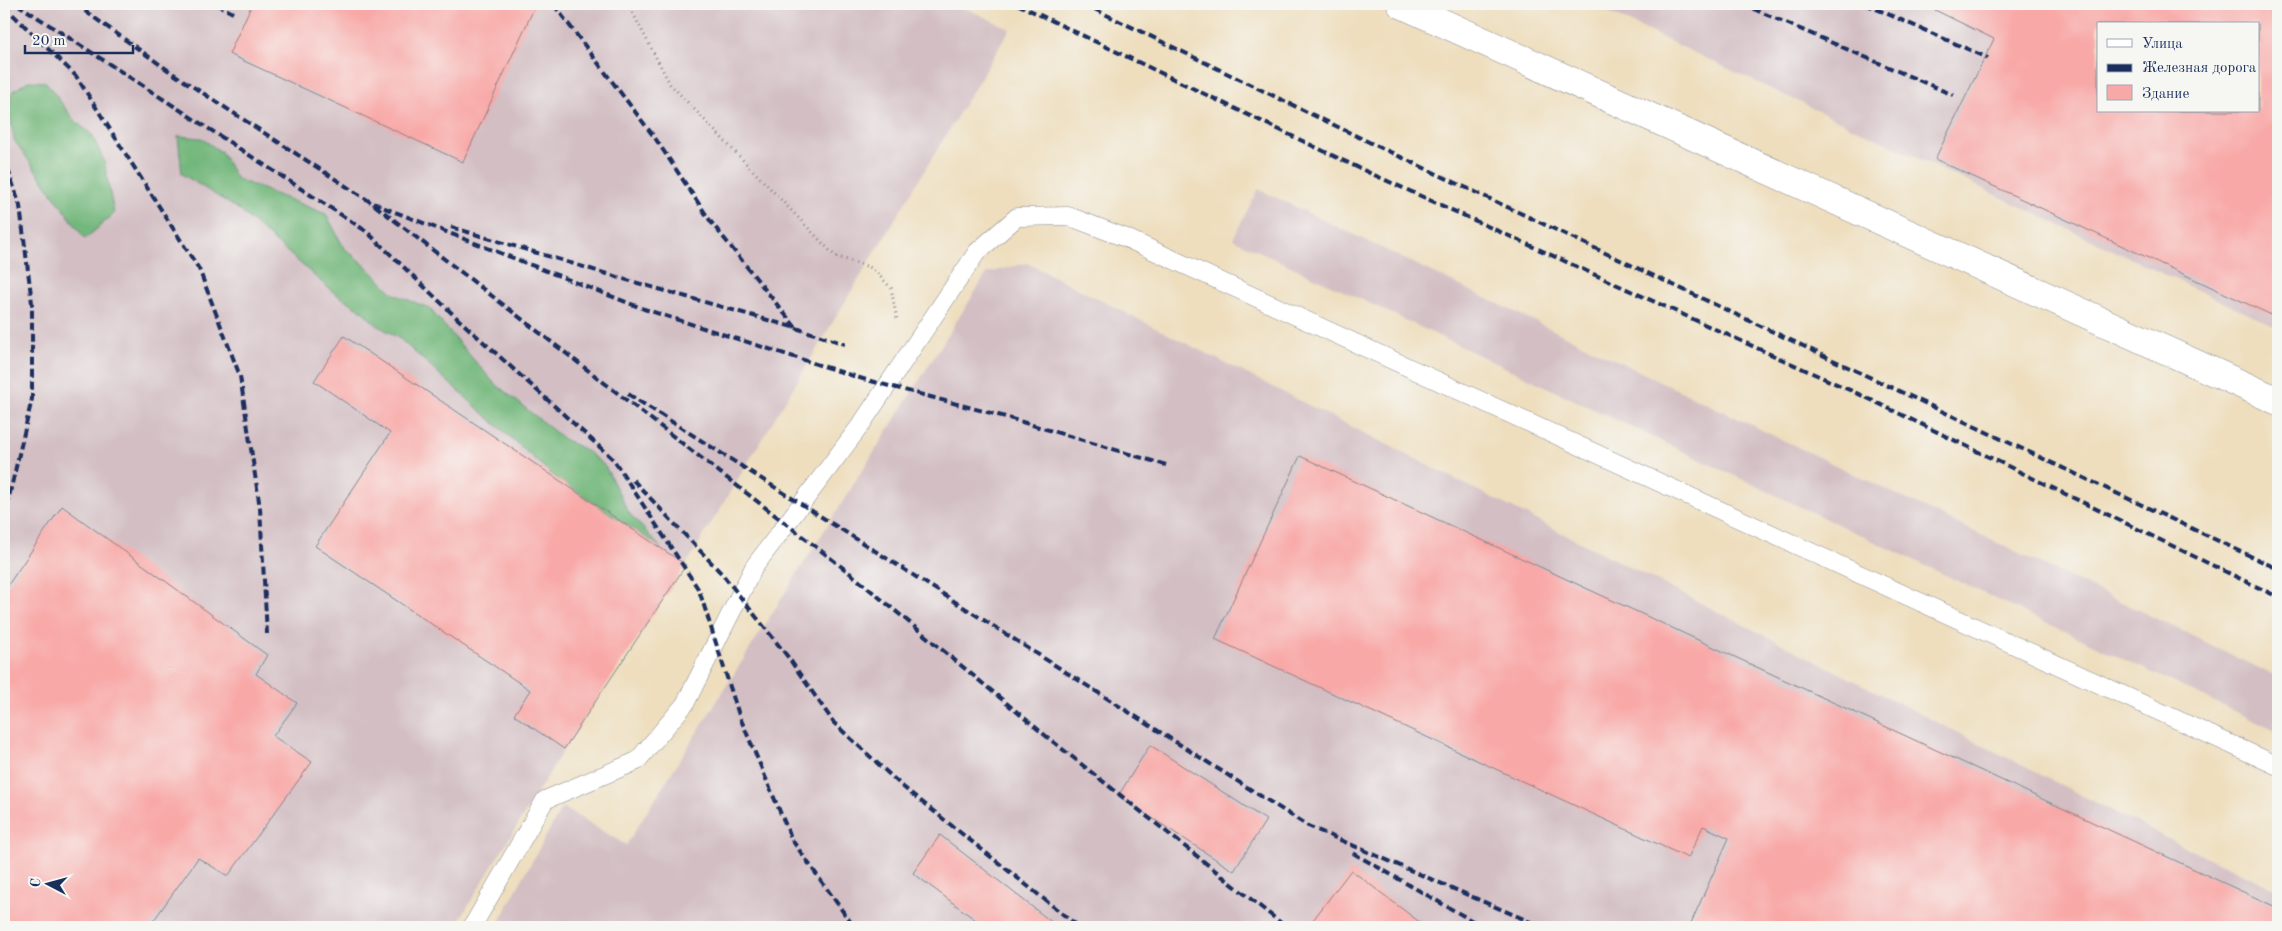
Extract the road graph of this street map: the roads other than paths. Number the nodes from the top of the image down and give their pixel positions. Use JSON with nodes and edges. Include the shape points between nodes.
{"nodes":[{"id":1,"x":1401,"y":4,"type":"edge"},
{"id":2,"x":2278,"y":400,"type":"edge"},
{"id":3,"x":2278,"y":766,"type":"edge"},
{"id":4,"x":472,"y":927,"type":"edge"}],
"edges":[{"from":1,"to":2,"type":"street"},
{"from":3,"to":4,"type":"lane","via":[[1126,238],[1068,216],[1017,217],[977,252],[860,426],[754,567],[685,704],[636,761],[546,800]]}]}
